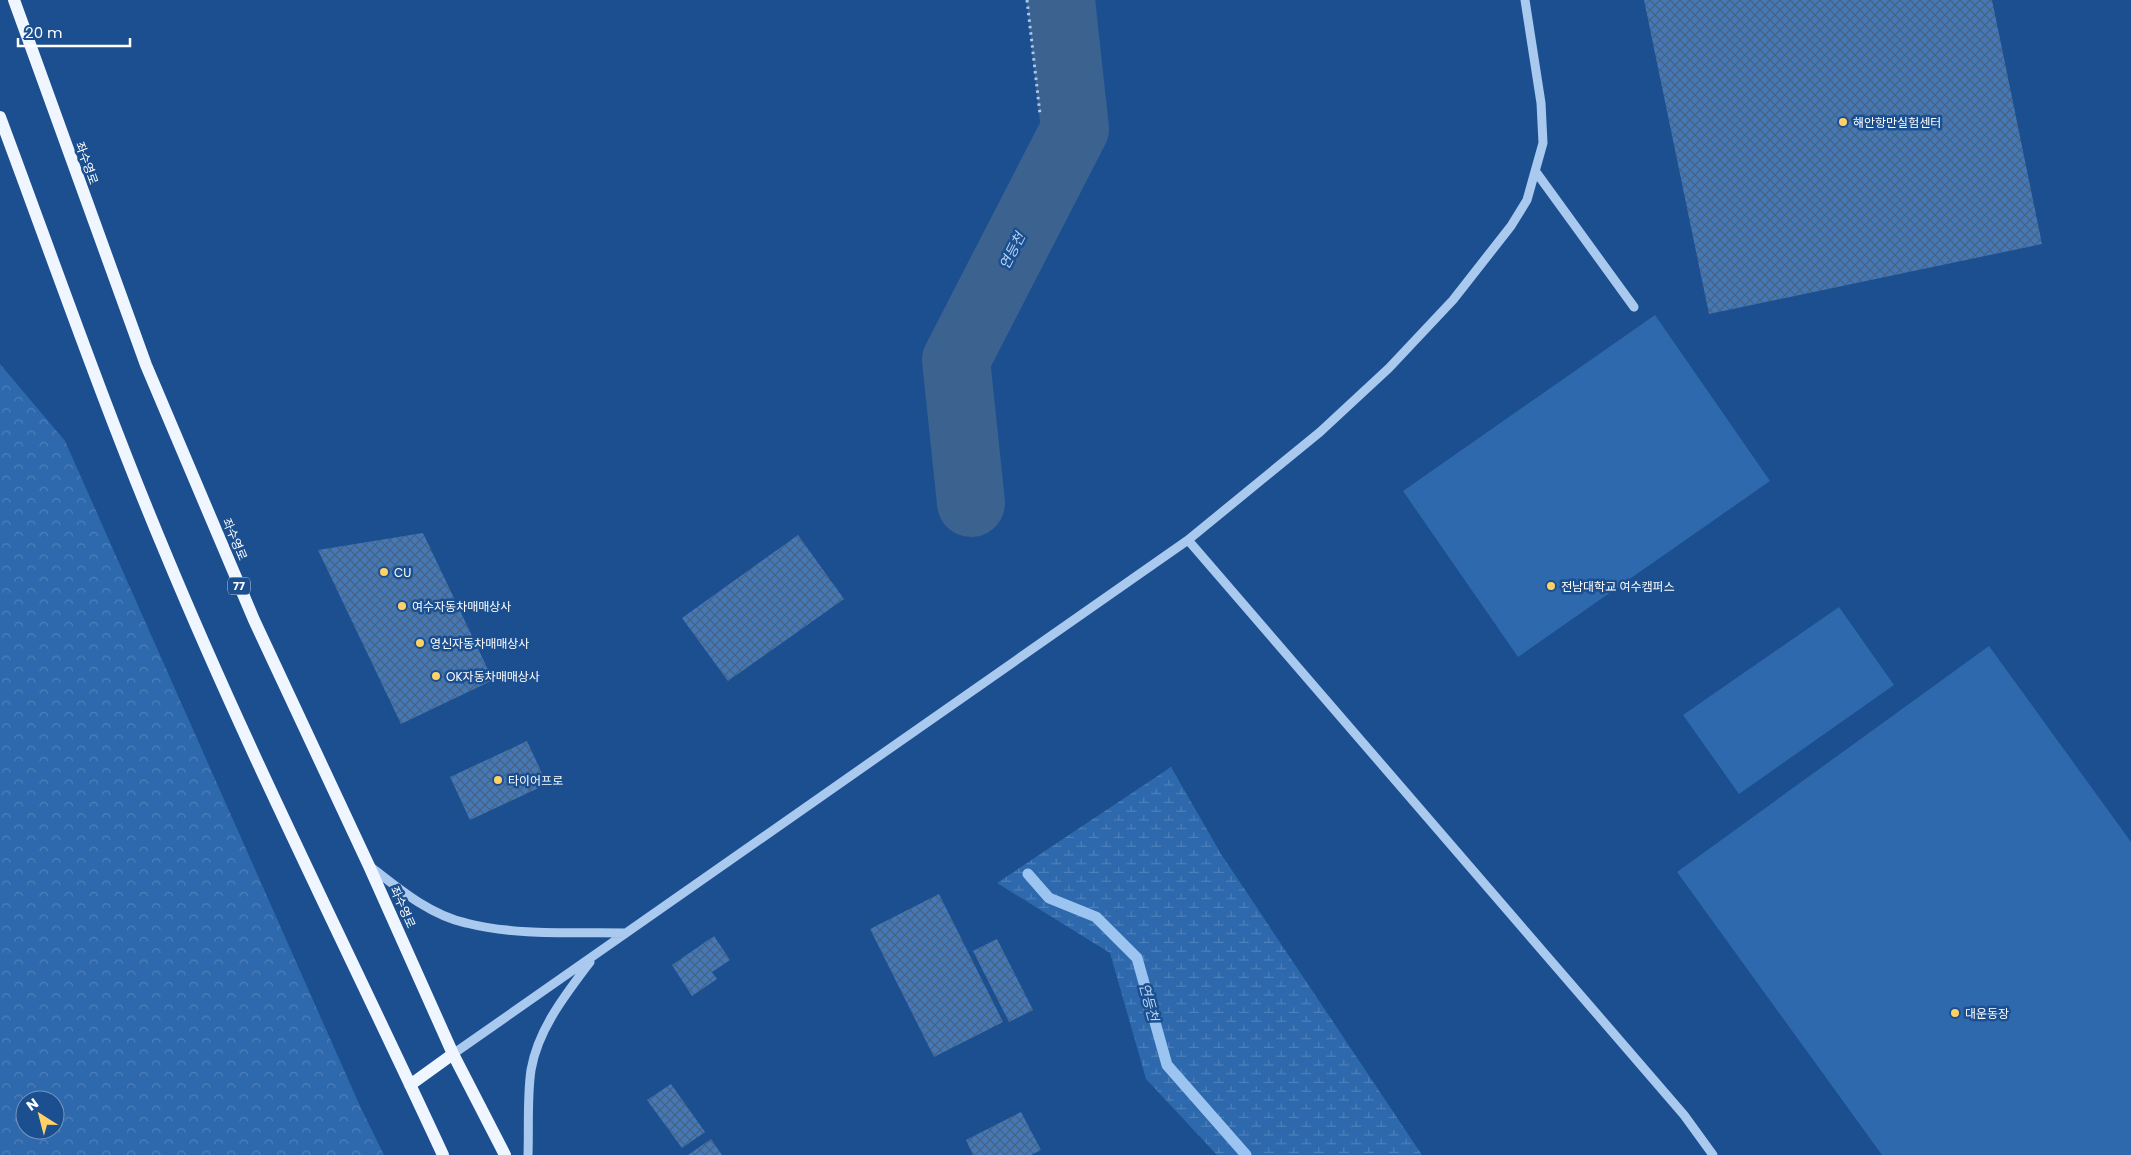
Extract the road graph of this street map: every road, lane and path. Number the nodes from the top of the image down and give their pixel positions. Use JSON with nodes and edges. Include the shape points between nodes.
{"nodes":[{"id":1,"x":14,"y":0,"type":"edge"},
{"id":2,"x":1027,"y":0,"type":"edge"},
{"id":3,"x":1525,"y":0,"type":"edge"},
{"id":4,"x":1040,"y":114,"type":"dead end"},
{"id":5,"x":0,"y":117,"type":"edge"},
{"id":6,"x":1536,"y":172,"type":"junction"},
{"id":7,"x":1634,"y":307,"type":"dead end"},
{"id":8,"x":1188,"y":540,"type":"junction"},
{"id":9,"x":369,"y":866,"type":"junction"},
{"id":10,"x":626,"y":933,"type":"junction"},
{"id":11,"x":595,"y":955,"type":"junction"},
{"id":12,"x":453,"y":1054,"type":"junction"},
{"id":13,"x":410,"y":1085,"type":"junction"},
{"id":14,"x":443,"y":1155,"type":"edge"},
{"id":15,"x":505,"y":1155,"type":"edge"},
{"id":16,"x":528,"y":1155,"type":"edge"},
{"id":17,"x":1713,"y":1155,"type":"edge"}],
"edges":[{"from":1,"to":9,"type":"main road","name":"좌수영로","number":"77","via":[[146,365],[254,620]]},
{"from":2,"to":4,"type":"path"},
{"from":3,"to":6,"type":"street","via":[[1542,103],[1543,144]]},
{"from":5,"to":13,"type":"main road","via":[[91,364],[165,552],[250,748]]},
{"from":6,"to":7,"type":"street"},
{"from":6,"to":8,"type":"street","via":[[1527,200],[1511,226],[1453,300],[1415,341],[1320,432]]},
{"from":8,"to":10,"type":"street"},
{"from":8,"to":17,"type":"street","via":[[1677,1107]]},
{"from":9,"to":10,"type":"street","via":[[402,891],[464,923],[499,929]]},
{"from":9,"to":12,"type":"main road","name":"좌수영로","number":"77"},
{"from":10,"to":11,"type":"street"},
{"from":11,"to":12,"type":"street"},
{"from":11,"to":16,"type":"street","via":[[564,997],[541,1038],[531,1069]]},
{"from":12,"to":13,"type":"main road"},
{"from":12,"to":15,"type":"main road","name":"좌수영로","number":"77"},
{"from":13,"to":14,"type":"main road"}]}
